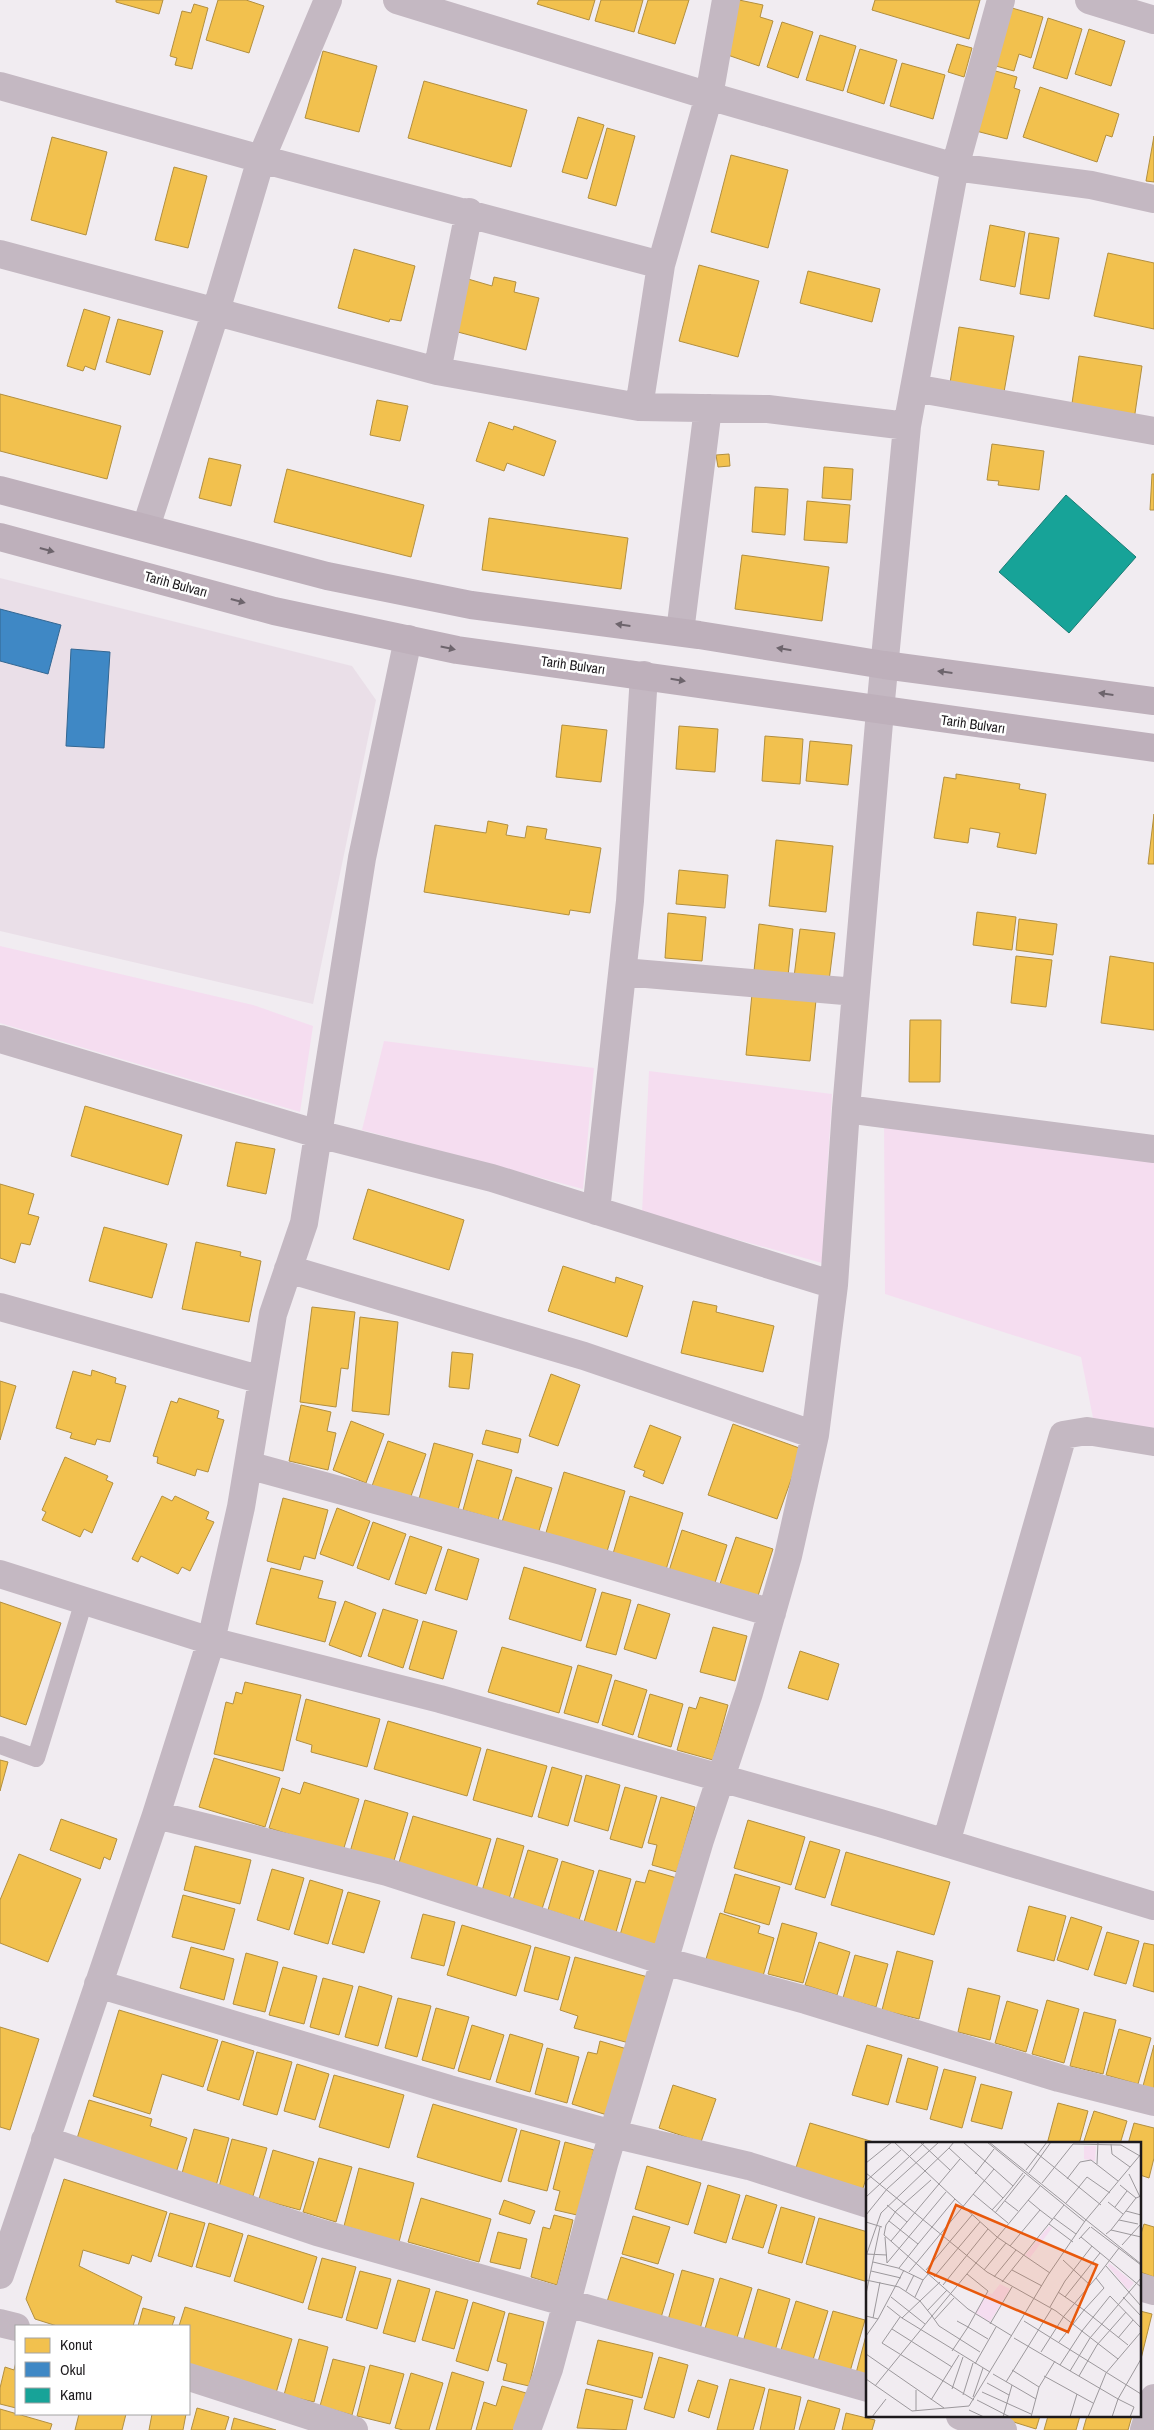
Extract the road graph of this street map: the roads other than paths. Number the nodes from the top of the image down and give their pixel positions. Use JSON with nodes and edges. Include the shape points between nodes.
{"nodes":[{"id":1,"x":328,"y":0,"type":"edge"},
{"id":2,"x":397,"y":0,"type":"edge"},
{"id":3,"x":726,"y":0,"type":"edge"},
{"id":4,"x":1001,"y":0,"type":"edge"},
{"id":5,"x":1089,"y":0,"type":"edge"},
{"id":6,"x":1154,"y":20,"type":"edge"},
{"id":7,"x":0,"y":86,"type":"edge"},
{"id":8,"x":710,"y":96,"type":"junction"},
{"id":9,"x":261,"y":159,"type":"junction"},
{"id":10,"x":955,"y":167,"type":"junction"},
{"id":11,"x":1154,"y":199,"type":"edge"},
{"id":12,"x":469,"y":212,"type":"junction"},
{"id":13,"x":0,"y":254,"type":"edge"},
{"id":14,"x":662,"y":265,"type":"junction"},
{"id":15,"x":216,"y":311,"type":"junction"},
{"id":16,"x":437,"y":371,"type":"junction"},
{"id":17,"x":914,"y":388,"type":"junction"},
{"id":18,"x":639,"y":407,"type":"junction"},
{"id":19,"x":708,"y":408,"type":"junction"},
{"id":20,"x":908,"y":426,"type":"junction"},
{"id":21,"x":1154,"y":431,"type":"edge"},
{"id":22,"x":0,"y":490,"type":"edge"},
{"id":23,"x":146,"y":527,"type":"junction"},
{"id":24,"x":0,"y":537,"type":"edge"},
{"id":25,"x":680,"y":632,"type":"junction"},
{"id":26,"x":408,"y":639,"type":"junction"},
{"id":27,"x":884,"y":665,"type":"junction"},
{"id":28,"x":644,"y":675,"type":"junction"},
{"id":29,"x":1154,"y":700,"type":"edge"},
{"id":30,"x":880,"y":711,"type":"junction"},
{"id":31,"x":1154,"y":748,"type":"edge"},
{"id":32,"x":623,"y":972,"type":"junction"},
{"id":33,"x":856,"y":992,"type":"junction"},
{"id":34,"x":0,"y":1039,"type":"edge"},
{"id":35,"x":846,"y":1109,"type":"junction"},
{"id":36,"x":318,"y":1134,"type":"junction"},
{"id":37,"x":1154,"y":1149,"type":"edge"},
{"id":38,"x":596,"y":1210,"type":"junction"},
{"id":39,"x":288,"y":1269,"type":"junction"},
{"id":40,"x":834,"y":1285,"type":"junction"},
{"id":41,"x":0,"y":1307,"type":"edge"},
{"id":42,"x":262,"y":1380,"type":"junction"},
{"id":43,"x":815,"y":1435,"type":"junction"},
{"id":44,"x":1154,"y":1442,"type":"edge"},
{"id":45,"x":248,"y":1465,"type":"junction"},
{"id":46,"x":0,"y":1574,"type":"edge"},
{"id":47,"x":84,"y":1601,"type":"junction"},
{"id":48,"x":772,"y":1613,"type":"junction"},
{"id":49,"x":211,"y":1641,"type":"junction"},
{"id":50,"x":0,"y":1745,"type":"edge"},
{"id":51,"x":720,"y":1778,"type":"junction"},
{"id":52,"x":156,"y":1815,"type":"junction"},
{"id":53,"x":946,"y":1843,"type":"junction"},
{"id":54,"x":1154,"y":1906,"type":"edge"},
{"id":55,"x":664,"y":1961,"type":"junction"},
{"id":56,"x":98,"y":1984,"type":"junction"},
{"id":57,"x":1154,"y":2102,"type":"edge"},
{"id":58,"x":613,"y":2134,"type":"junction"},
{"id":59,"x":45,"y":2140,"type":"junction"},
{"id":60,"x":866,"y":2203,"type":"edge"},
{"id":61,"x":0,"y":2275,"type":"edge"},
{"id":62,"x":567,"y":2302,"type":"junction"},
{"id":63,"x":0,"y":2323,"type":"edge"},
{"id":64,"x":15,"y":2327,"type":"edge"},
{"id":65,"x":190,"y":2377,"type":"edge"},
{"id":66,"x":866,"y":2387,"type":"edge"},
{"id":67,"x":1154,"y":2401,"type":"edge"},
{"id":68,"x":966,"y":2418,"type":"edge"},
{"id":69,"x":354,"y":2430,"type":"edge"},
{"id":70,"x":527,"y":2430,"type":"edge"},
{"id":71,"x":1003,"y":2430,"type":"edge"},
{"id":72,"x":1144,"y":2430,"type":"edge"}],
"edges":[{"from":1,"to":9,"type":"street"},
{"from":2,"to":8,"type":"street"},
{"from":3,"to":8,"type":"street"},
{"from":4,"to":10,"type":"street"},
{"from":5,"to":6,"type":"street"},
{"from":7,"to":9,"type":"street"},
{"from":8,"to":10,"type":"street"},
{"from":8,"to":14,"type":"street"},
{"from":9,"to":12,"type":"street"},
{"from":9,"to":15,"type":"street"},
{"from":10,"to":11,"type":"street","via":[[1091,185]]},
{"from":10,"to":17,"type":"street"},
{"from":12,"to":14,"type":"street"},
{"from":12,"to":16,"type":"street"},
{"from":13,"to":15,"type":"street"},
{"from":14,"to":18,"type":"street"},
{"from":15,"to":16,"type":"street"},
{"from":15,"to":23,"type":"street"},
{"from":16,"to":18,"type":"street"},
{"from":17,"to":20,"type":"street"},
{"from":17,"to":21,"type":"street"},
{"from":18,"to":19,"type":"street"},
{"from":19,"to":20,"type":"street","via":[[768,409]]},
{"from":19,"to":25,"type":"street"},
{"from":20,"to":27,"type":"street"},
{"from":22,"to":23,"type":"main road"},
{"from":25,"to":23,"type":"main road","one_way":true,"via":[[471,605],[327,576]]},
{"from":24,"to":26,"type":"main road","name":"Tarih Bulvarı","one_way":true,"via":[[274,611]]},
{"from":27,"to":25,"type":"main road","one_way":true},
{"from":26,"to":28,"type":"main road","name":"Tarih Bulvarı","one_way":true,"via":[[457,650]]},
{"from":26,"to":36,"type":"street","via":[[362,858]]},
{"from":29,"to":27,"type":"main road","one_way":true},
{"from":27,"to":30,"type":"street"},
{"from":28,"to":30,"type":"main road","name":"Tarih Bulvarı","one_way":true},
{"from":28,"to":32,"type":"street"},
{"from":30,"to":31,"type":"main road","name":"Tarih Bulvarı"},
{"from":30,"to":33,"type":"street"},
{"from":32,"to":33,"type":"street"},
{"from":32,"to":38,"type":"street"},
{"from":33,"to":35,"type":"street"},
{"from":34,"to":36,"type":"street"},
{"from":35,"to":37,"type":"street"},
{"from":35,"to":40,"type":"street"},
{"from":36,"to":38,"type":"street","via":[[492,1178]]},
{"from":36,"to":39,"type":"street","via":[[304,1223]]},
{"from":38,"to":40,"type":"street"},
{"from":39,"to":42,"type":"street","via":[[273,1314]]},
{"from":39,"to":43,"type":"street","via":[[584,1356]]},
{"from":40,"to":43,"type":"street"},
{"from":41,"to":42,"type":"street"},
{"from":42,"to":45,"type":"street"},
{"from":43,"to":48,"type":"street"},
{"from":44,"to":53,"type":"street","via":[[1087,1431],[1063,1435]]},
{"from":45,"to":48,"type":"street","via":[[562,1551]]},
{"from":45,"to":49,"type":"street"},
{"from":46,"to":47,"type":"street"},
{"from":47,"to":49,"type":"street"},
{"from":47,"to":50,"type":"lane","via":[[36,1758]]},
{"from":48,"to":51,"type":"street"},
{"from":49,"to":51,"type":"street","via":[[440,1698]]},
{"from":49,"to":52,"type":"street"},
{"from":51,"to":53,"type":"street"},
{"from":51,"to":55,"type":"street"},
{"from":52,"to":55,"type":"street","via":[[387,1872]]},
{"from":52,"to":56,"type":"street"},
{"from":53,"to":54,"type":"street"},
{"from":55,"to":57,"type":"street","via":[[806,2000],[1059,2078]]},
{"from":55,"to":58,"type":"street"},
{"from":56,"to":58,"type":"street","via":[[449,2089]]},
{"from":56,"to":59,"type":"street"},
{"from":58,"to":60,"type":"street","via":[[749,2166]]},
{"from":58,"to":62,"type":"street"},
{"from":59,"to":61,"type":"street"},
{"from":59,"to":62,"type":"street","via":[[317,2232]]},
{"from":62,"to":66,"type":"street"},
{"from":62,"to":70,"type":"street","via":[[549,2369]]},
{"from":63,"to":64,"type":"street"},
{"from":65,"to":69,"type":"street"},
{"from":67,"to":72,"type":"street"},
{"from":68,"to":71,"type":"street"}]}
